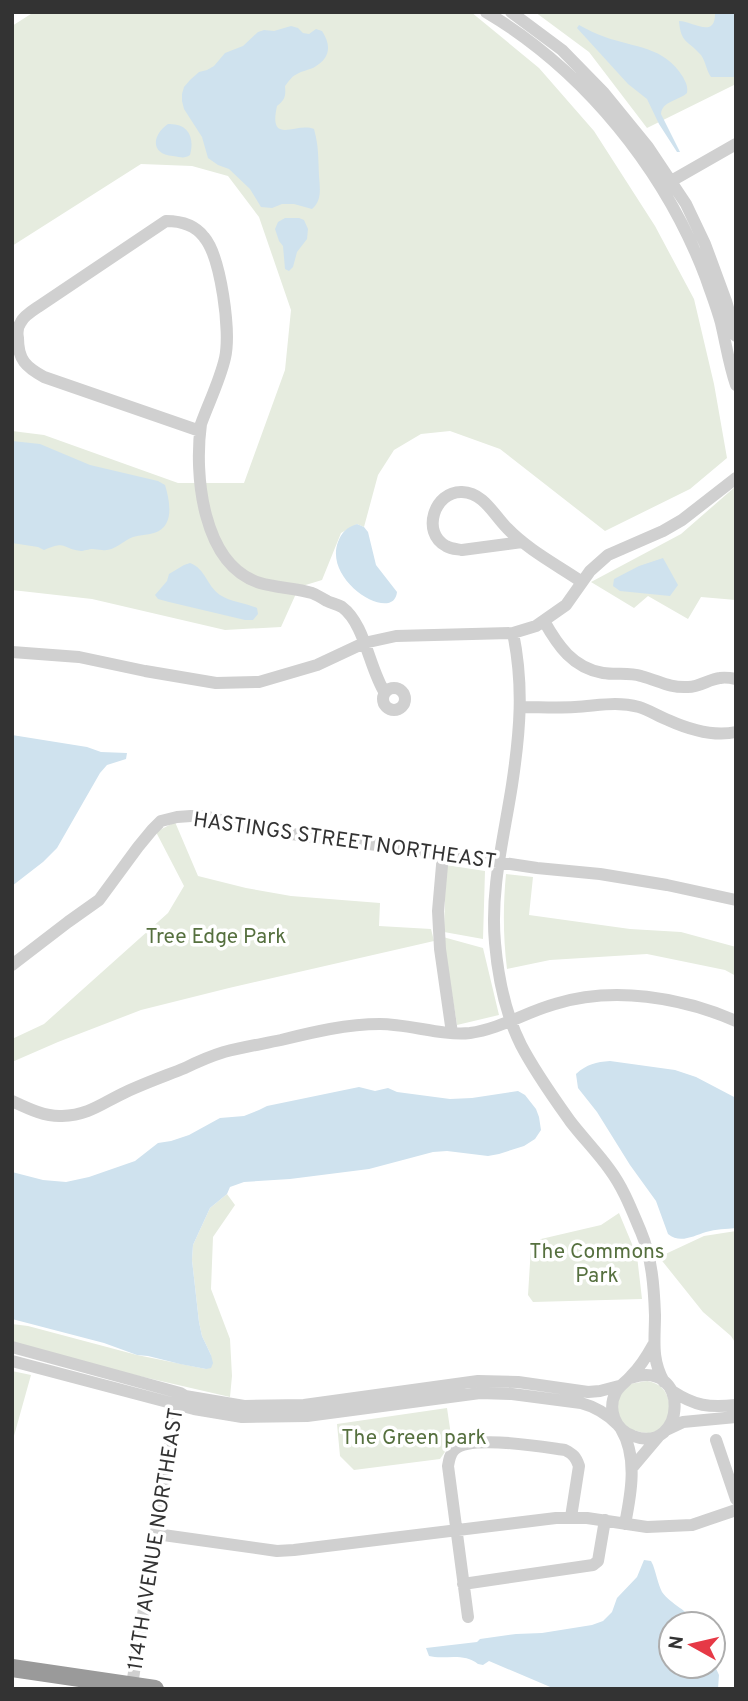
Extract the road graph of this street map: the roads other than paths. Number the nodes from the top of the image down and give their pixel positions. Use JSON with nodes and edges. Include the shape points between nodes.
{"nodes":[{"id":1,"x":486,"y":12,"type":"edge"},
{"id":2,"x":511,"y":12,"type":"edge"},
{"id":3,"x":736,"y":144,"type":"edge"},
{"id":4,"x":666,"y":184,"type":"junction"},
{"id":5,"x":726,"y":302,"type":"edge"},
{"id":6,"x":736,"y":336,"type":"edge"},
{"id":7,"x":15,"y":348,"type":"edge"},
{"id":8,"x":736,"y":386,"type":"edge"},
{"id":9,"x":200,"y":431,"type":"junction"},
{"id":10,"x":736,"y":478,"type":"edge"},
{"id":11,"x":522,"y":542,"type":"junction"},
{"id":12,"x":582,"y":582,"type":"junction"},
{"id":13,"x":544,"y":621,"type":"junction"},
{"id":14,"x":513,"y":633,"type":"junction"},
{"id":15,"x":364,"y":643,"type":"junction"},
{"id":16,"x":12,"y":652,"type":"edge"},
{"id":17,"x":736,"y":679,"type":"edge"},
{"id":18,"x":384,"y":693,"type":"dead end"},
{"id":19,"x":521,"y":707,"type":"junction"},
{"id":20,"x":736,"y":732,"type":"edge"},
{"id":21,"x":443,"y":854,"type":"junction"},
{"id":22,"x":499,"y":862,"type":"junction"},
{"id":23,"x":736,"y":900,"type":"edge"},
{"id":24,"x":12,"y":965,"type":"edge"},
{"id":25,"x":512,"y":1021,"type":"junction"},
{"id":26,"x":736,"y":1021,"type":"edge"},
{"id":27,"x":452,"y":1032,"type":"junction"},
{"id":28,"x":12,"y":1101,"type":"edge"},
{"id":29,"x":653,"y":1345,"type":"junction"},
{"id":30,"x":12,"y":1347,"type":"edge"},
{"id":31,"x":12,"y":1361,"type":"edge"},
{"id":32,"x":625,"y":1382,"type":"junction"},
{"id":33,"x":668,"y":1387,"type":"junction"},
{"id":34,"x":178,"y":1398,"type":"junction"},
{"id":35,"x":736,"y":1405,"type":"edge"},
{"id":36,"x":736,"y":1417,"type":"edge"},
{"id":37,"x":619,"y":1426,"type":"junction"},
{"id":38,"x":663,"y":1432,"type":"junction"},
{"id":39,"x":716,"y":1440,"type":"dead end"},
{"id":40,"x":632,"y":1468,"type":"junction"},
{"id":41,"x":736,"y":1499,"type":"edge"},
{"id":42,"x":736,"y":1510,"type":"edge"},
{"id":43,"x":571,"y":1517,"type":"junction"},
{"id":44,"x":605,"y":1521,"type":"junction"},
{"id":45,"x":625,"y":1524,"type":"junction"},
{"id":46,"x":456,"y":1530,"type":"junction"},
{"id":47,"x":156,"y":1534,"type":"junction"},
{"id":48,"x":463,"y":1584,"type":"junction"},
{"id":49,"x":468,"y":1617,"type":"dead end"},
{"id":50,"x":12,"y":1668,"type":"edge"},
{"id":51,"x":132,"y":1685,"type":"junction"},
{"id":52,"x":155,"y":1689,"type":"edge"}],
"edges":[{"from":1,"to":4,"type":"street","via":[[554,60],[586,90]]},
{"from":2,"to":4,"type":"street","via":[[562,50],[604,93],[648,147]]},
{"from":3,"to":4,"type":"street"},
{"from":4,"to":5,"type":"street","via":[[685,204]]},
{"from":5,"to":6,"type":"street"},
{"from":5,"to":8,"type":"street"},
{"from":7,"to":9,"type":"street","via":[[31,370],[44,377]]},
{"from":7,"to":9,"type":"street","via":[[21,321],[38,307],[166,221],[179,221],[204,236],[212,250],[226,313],[225,358]]},
{"from":9,"to":15,"type":"street","via":[[203,494],[211,532],[223,554],[238,572],[258,583],[313,593],[342,607]]},
{"from":10,"to":12,"type":"street","via":[[682,520],[608,555]]},
{"from":11,"to":11,"type":"street","via":[[474,494],[452,493],[437,505],[433,515],[438,538],[453,549]]},
{"from":11,"to":12,"type":"street"},
{"from":12,"to":13,"type":"street","via":[[566,605]]},
{"from":13,"to":14,"type":"street"},
{"from":13,"to":17,"type":"street","via":[[564,652],[601,673],[627,673],[679,687]]},
{"from":14,"to":15,"type":"street","via":[[396,636]]},
{"from":14,"to":19,"type":"street"},
{"from":15,"to":16,"type":"street","via":[[317,665],[259,682],[216,683],[79,657]]},
{"from":15,"to":18,"type":"street"},
{"from":19,"to":20,"type":"street","via":[[620,703],[698,730]]},
{"from":19,"to":22,"type":"street"},
{"from":21,"to":22,"type":"street","name":"HASTINGS STREET NORTHEAST"},
{"from":21,"to":24,"type":"street","name":"HASTINGS STREET NORTHEAST","via":[[310,837],[204,816],[161,821],[99,900]]},
{"from":21,"to":27,"type":"street","via":[[438,911]]},
{"from":22,"to":23,"type":"street","name":"HASTINGS STREET NORTHEAST","via":[[667,884]]},
{"from":22,"to":25,"type":"street","via":[[495,943]]},
{"from":25,"to":26,"type":"street","via":[[553,1004],[616,994],[701,1008]]},
{"from":25,"to":27,"type":"street","via":[[470,1033]]},
{"from":25,"to":29,"type":"street","via":[[537,1073],[611,1171],[627,1200],[653,1276]]},
{"from":27,"to":28,"type":"street","via":[[380,1024],[314,1032],[221,1053],[88,1112],[60,1117]]},
{"from":29,"to":32,"type":"street"},
{"from":29,"to":33,"type":"street","via":[[659,1373]]},
{"from":30,"to":34,"type":"street"},
{"from":31,"to":34,"type":"street"},
{"from":32,"to":33,"type":"street","via":[[648,1375]]},
{"from":32,"to":34,"type":"street","via":[[588,1392],[478,1381],[304,1405]]},
{"from":32,"to":37,"type":"street","via":[[615,1393],[612,1409]]},
{"from":33,"to":35,"type":"street","via":[[687,1401],[704,1406]]},
{"from":33,"to":38,"type":"street","via":[[675,1399],[674,1416]]},
{"from":34,"to":37,"type":"street","via":[[242,1417],[289,1417],[497,1393],[582,1403]]},
{"from":34,"to":47,"type":"street","name":"114TH AVENUE NORTHEAST"},
{"from":36,"to":38,"type":"street","via":[[683,1422]]},
{"from":37,"to":38,"type":"street","via":[[639,1438]]},
{"from":37,"to":40,"type":"street","via":[[628,1443]]},
{"from":38,"to":40,"type":"street"},
{"from":39,"to":41,"type":"street"},
{"from":40,"to":45,"type":"street"},
{"from":42,"to":45,"type":"street","via":[[692,1525]]},
{"from":43,"to":44,"type":"street"},
{"from":43,"to":46,"type":"street"},
{"from":43,"to":46,"type":"street","via":[[579,1466],[572,1453],[520,1443],[468,1443],[453,1450],[448,1466]]},
{"from":44,"to":45,"type":"street"},
{"from":44,"to":48,"type":"street","via":[[598,1561],[593,1565]]},
{"from":46,"to":47,"type":"street","via":[[277,1551]]},
{"from":46,"to":48,"type":"street"},
{"from":47,"to":51,"type":"street","name":"114TH AVENUE NORTHEAST"},
{"from":48,"to":49,"type":"street"},
{"from":50,"to":51,"type":"highway"},
{"from":51,"to":52,"type":"highway"}]}
